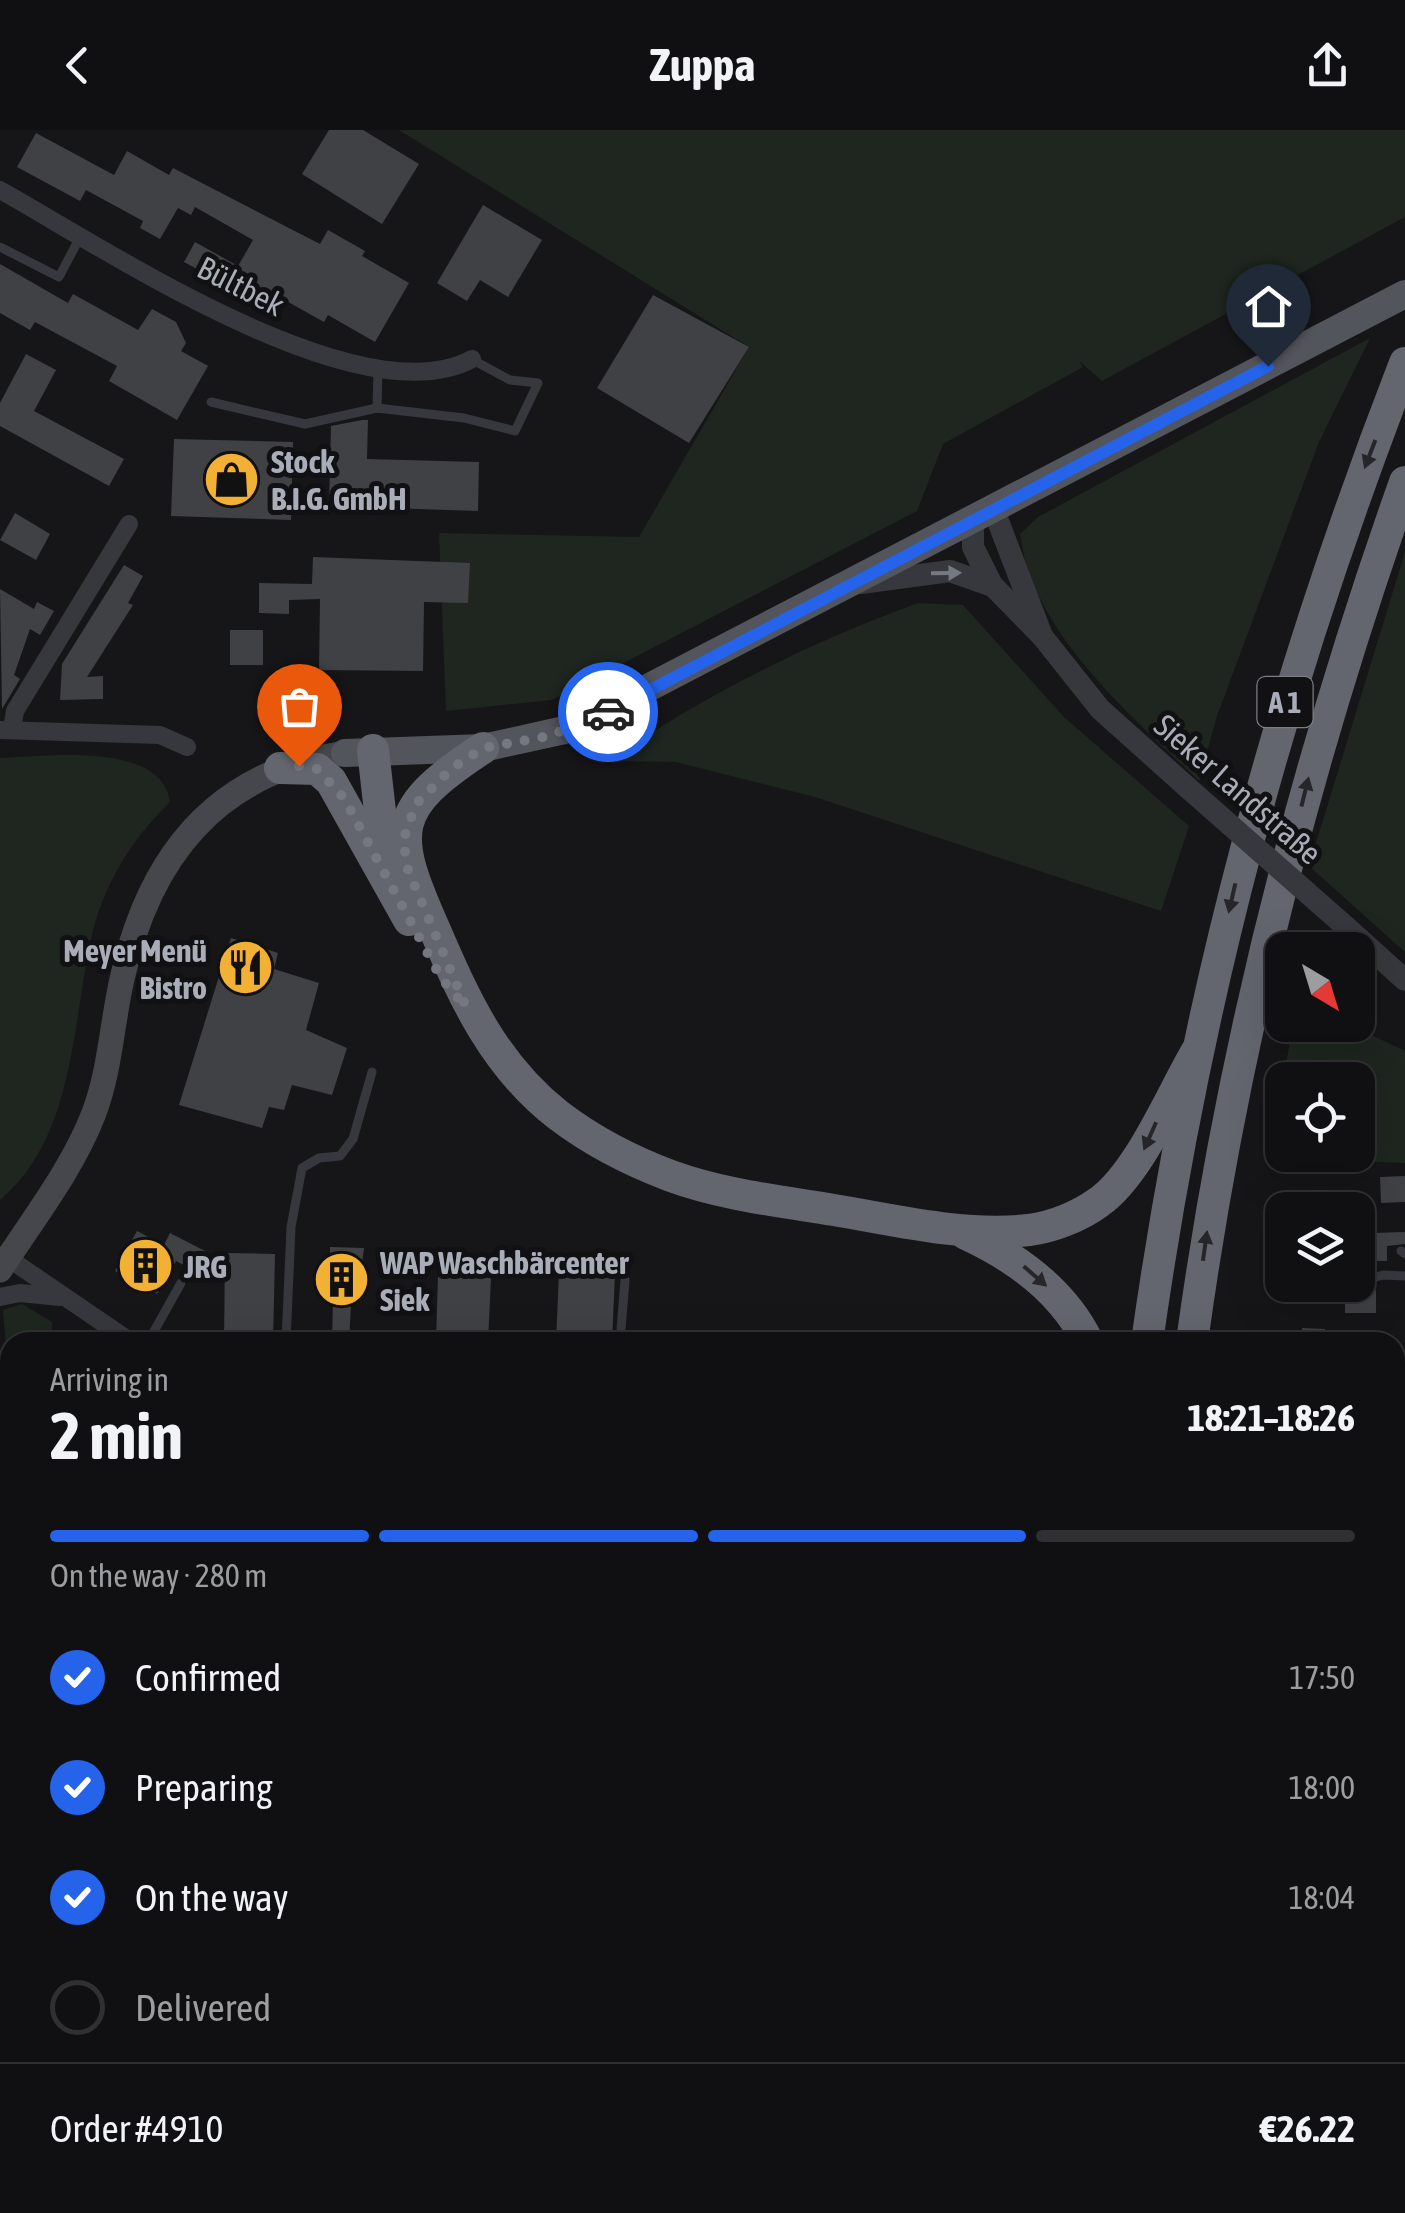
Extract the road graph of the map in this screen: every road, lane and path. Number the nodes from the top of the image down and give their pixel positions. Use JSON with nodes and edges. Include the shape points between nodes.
{"nodes":[{"id":1,"x":0,"y":190,"type":"edge"},
{"id":2,"x":82,"y":235,"type":"junction"},
{"id":3,"x":0,"y":247,"type":"edge"},
{"id":4,"x":1405,"y":294,"type":"edge"},
{"id":5,"x":472,"y":359,"type":"joint"},
{"id":6,"x":1405,"y":364,"type":"edge"},
{"id":7,"x":378,"y":370,"type":"junction"},
{"id":8,"x":211,"y":402,"type":"dead end"},
{"id":9,"x":377,"y":408,"type":"junction"},
{"id":10,"x":1405,"y":482,"type":"edge"},
{"id":11,"x":983,"y":513,"type":"junction"},
{"id":12,"x":129,"y":524,"type":"dead end"},
{"id":13,"x":850,"y":585,"type":"junction"},
{"id":14,"x":993,"y":586,"type":"junction"},
{"id":15,"x":1042,"y":636,"type":"junction"},
{"id":16,"x":6,"y":730,"type":"edge"},
{"id":17,"x":187,"y":748,"type":"dead end"},
{"id":18,"x":483,"y":748,"type":"junction"},
{"id":19,"x":359,"y":752,"type":"junction"},
{"id":20,"x":280,"y":768,"type":"junction"},
{"id":21,"x":344,"y":798,"type":"junction"},
{"id":22,"x":449,"y":963,"type":"junction"},
{"id":23,"x":1405,"y":980,"type":"edge"},
{"id":24,"x":466,"y":1007,"type":"junction"},
{"id":25,"x":1197,"y":1050,"type":"junction"},
{"id":26,"x":372,"y":1072,"type":"dead end"},
{"id":27,"x":962,"y":1232,"type":"junction"},
{"id":28,"x":3,"y":1260,"type":"edge"},
{"id":29,"x":1405,"y":1276,"type":"edge"},
{"id":30,"x":1375,"y":1277,"type":"edge"},
{"id":31,"x":625,"y":1280,"type":"dead end"},
{"id":32,"x":181,"y":1283,"type":"dead end"},
{"id":33,"x":0,"y":1297,"type":"edge"},
{"id":34,"x":66,"y":1298,"type":"junction"},
{"id":35,"x":116,"y":1332,"type":"edge"},
{"id":36,"x":154,"y":1332,"type":"edge"},
{"id":37,"x":287,"y":1332,"type":"edge"},
{"id":38,"x":621,"y":1332,"type":"edge"},
{"id":39,"x":1082,"y":1332,"type":"edge"},
{"id":40,"x":1149,"y":1332,"type":"edge"},
{"id":41,"x":1194,"y":1332,"type":"edge"}],
"edges":[{"from":1,"to":2,"type":"street","name":"Bültbek"},
{"from":2,"to":3,"type":"lane","via":[[59,277]]},
{"from":2,"to":7,"type":"street","name":"Bültbek","via":[[242,323],[333,361]]},
{"from":4,"to":11,"type":"main road"},
{"from":5,"to":7,"type":"street","name":"Bültbek","via":[[450,371]]},
{"from":5,"to":9,"type":"lane","via":[[510,380],[538,383],[515,431]]},
{"from":6,"to":25,"type":"highway","number":"A 1","one_way":true,"via":[[1346,517],[1269,755]]},
{"from":7,"to":9,"type":"lane"},
{"from":8,"to":9,"type":"lane","via":[[305,424]]},
{"from":41,"to":10,"type":"highway","number":"A 1","one_way":true,"via":[[1228,1119],[1267,941],[1312,765]]},
{"from":11,"to":13,"type":"main road"},
{"from":11,"to":14,"type":"street","name":"Sieker Landstraße","via":[[973,547]]},
{"from":11,"to":15,"type":"street","name":"Sieker Landstraße"},
{"from":12,"to":16,"type":"street"},
{"from":13,"to":14,"type":"street","name":"Sieker Landstraße","one_way":true,"via":[[950,571]]},
{"from":13,"to":18,"type":"main road","via":[[607,712],[549,736]]},
{"from":14,"to":15,"type":"street","name":"Sieker Landstraße"},
{"from":15,"to":23,"type":"street","name":"Sieker Landstraße","bridge":true,"via":[[1100,709]]},
{"from":16,"to":17,"type":"street","via":[[160,735]]},
{"from":18,"to":19,"type":"main road"},
{"from":18,"to":22,"type":"highway","via":[[424,792],[404,838],[406,865]]},
{"from":19,"to":20,"type":"main road"},
{"from":19,"to":21,"type":"highway","via":[[340,779]]},
{"from":19,"to":22,"type":"highway","via":[[393,868]]},
{"from":20,"to":21,"type":"highway","via":[[317,769]]},
{"from":20,"to":28,"type":"main road","via":[[224,799],[186,835],[158,876],[135,926],[94,1112],[52,1191]]},
{"from":21,"to":24,"type":"highway","via":[[441,978]]},
{"from":22,"to":24,"type":"highway"},
{"from":24,"to":27,"type":"highway","via":[[538,1099],[647,1166],[736,1194]]},
{"from":25,"to":27,"type":"highway","one_way":true,"via":[[1140,1158],[1100,1202],[1032,1230]]},
{"from":25,"to":40,"type":"highway","number":"A 1"},
{"from":26,"to":37,"type":"lane","via":[[353,1139],[340,1156],[302,1168]]},
{"from":27,"to":39,"type":"highway","one_way":true,"via":[[1040,1280]]},
{"from":28,"to":34,"type":"street"},
{"from":29,"to":30,"type":"lane"},
{"from":31,"to":38,"type":"lane"},
{"from":32,"to":36,"type":"lane"},
{"from":33,"to":34,"type":"street"},
{"from":34,"to":35,"type":"street"}]}
